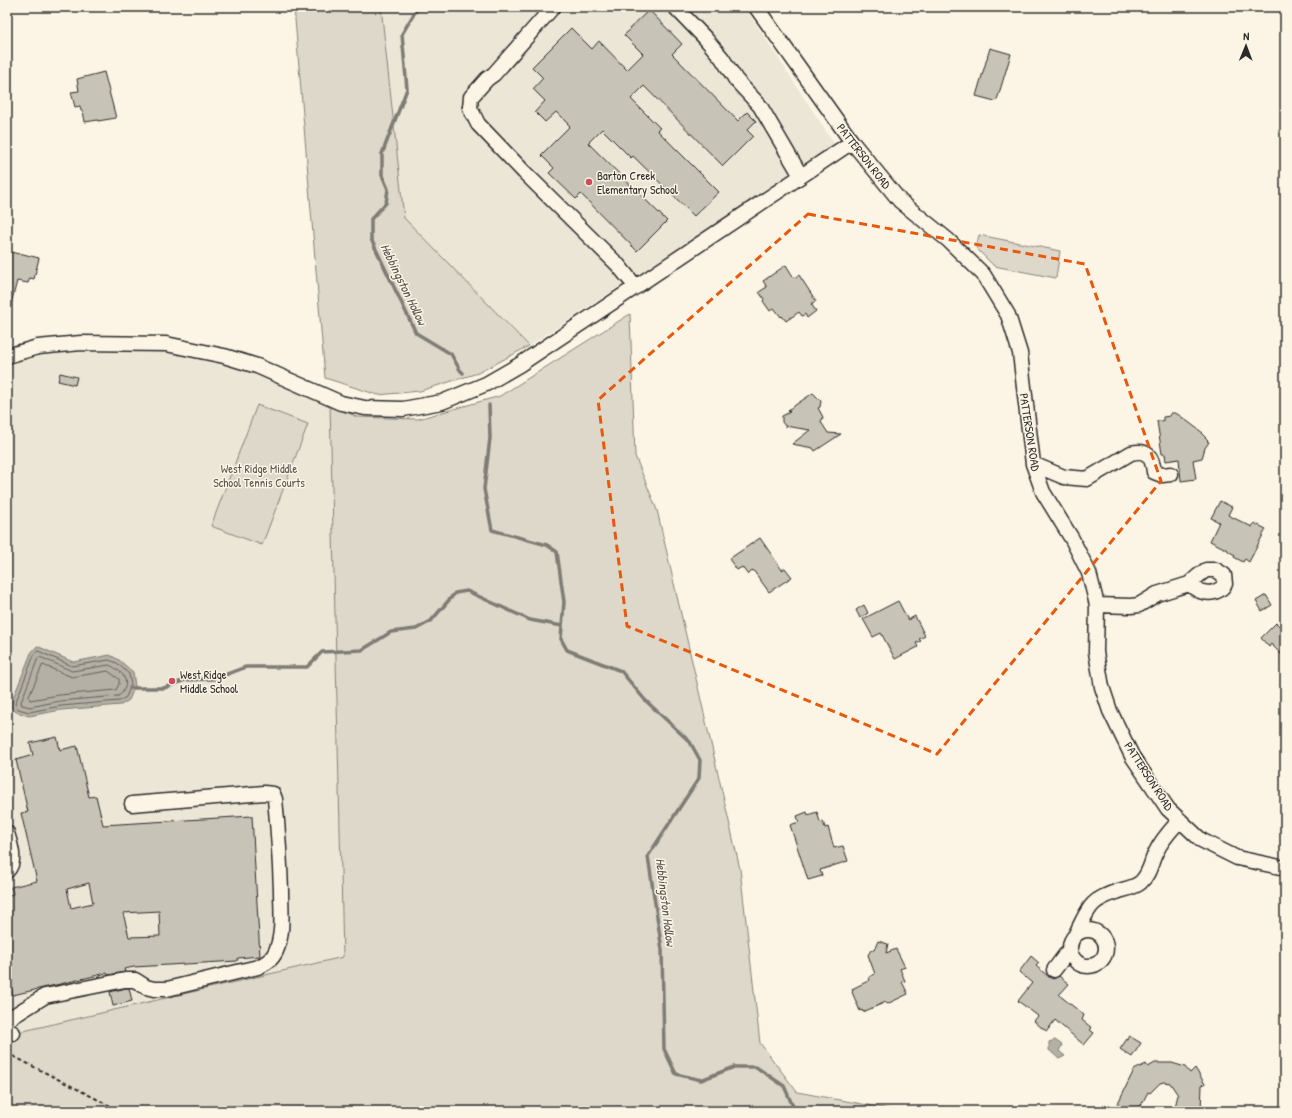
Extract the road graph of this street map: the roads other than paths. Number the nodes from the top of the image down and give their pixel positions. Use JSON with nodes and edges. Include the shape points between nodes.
{"nodes":[{"id":1,"x":553,"y":7,"type":"edge"},
{"id":2,"x":675,"y":7,"type":"edge"},
{"id":3,"x":756,"y":7,"type":"edge"},
{"id":4,"x":852,"y":142,"type":"junction"},
{"id":5,"x":801,"y":176,"type":"junction"},
{"id":6,"x":636,"y":287,"type":"junction"},
{"id":7,"x":7,"y":356,"type":"edge"},
{"id":8,"x":1033,"y":464,"type":"junction"},
{"id":9,"x":1171,"y":474,"type":"dead end"},
{"id":10,"x":1189,"y":584,"type":"dead end"},
{"id":11,"x":1097,"y":605,"type":"junction"},
{"id":12,"x":132,"y":804,"type":"dead end"},
{"id":13,"x":1180,"y":820,"type":"junction"},
{"id":14,"x":7,"y":833,"type":"edge"},
{"id":15,"x":1285,"y":868,"type":"edge"},
{"id":16,"x":7,"y":871,"type":"edge"},
{"id":17,"x":1076,"y":934,"type":"junction"},
{"id":18,"x":1069,"y":950,"type":"junction"},
{"id":19,"x":1054,"y":970,"type":"dead end"},
{"id":20,"x":7,"y":1020,"type":"edge"}],
"edges":[{"from":1,"to":6,"type":"street","via":[[471,97],[470,108],[478,124],[618,265]]},
{"from":2,"to":5,"type":"street","via":[[760,106]]},
{"from":3,"to":4,"type":"street","name":"PATTERSON ROAD"},
{"from":4,"to":5,"type":"street"},
{"from":4,"to":8,"type":"street","name":"PATTERSON ROAD","via":[[900,200],[948,240],[983,274],[1008,315],[1020,353]]},
{"from":5,"to":6,"type":"street"},
{"from":6,"to":7,"type":"street","via":[[486,384],[442,402],[403,409],[365,408],[341,403],[257,366],[166,344],[81,343],[38,347]]},
{"from":8,"to":9,"type":"street","via":[[1064,478],[1087,479],[1138,451],[1145,452],[1152,460],[1154,472],[1162,475]]},
{"from":8,"to":11,"type":"street","name":"PATTERSON ROAD","via":[[1043,492],[1089,573]]},
{"from":10,"to":11,"type":"street","via":[[1157,594],[1139,605]]},
{"from":11,"to":13,"type":"street","name":"PATTERSON ROAD","via":[[1096,652],[1102,688],[1110,711],[1132,756],[1168,809]]},
{"from":12,"to":20,"type":"street","via":[[273,794],[279,839],[282,925],[279,943],[272,959],[258,967],[167,989],[154,989],[135,980],[124,980],[45,996]]},
{"from":13,"to":15,"type":"street","name":"PATTERSON ROAD","via":[[1201,840],[1237,858]]},
{"from":13,"to":17,"type":"street","via":[[1160,845],[1142,882],[1103,896],[1090,906]]},
{"from":14,"to":16,"type":"street","via":[[12,861]]},
{"from":17,"to":18,"type":"street"},
{"from":17,"to":18,"type":"street","via":[[1088,930],[1099,934],[1106,945],[1104,957],[1095,965],[1084,966],[1074,960]]},
{"from":18,"to":19,"type":"street"}]}
